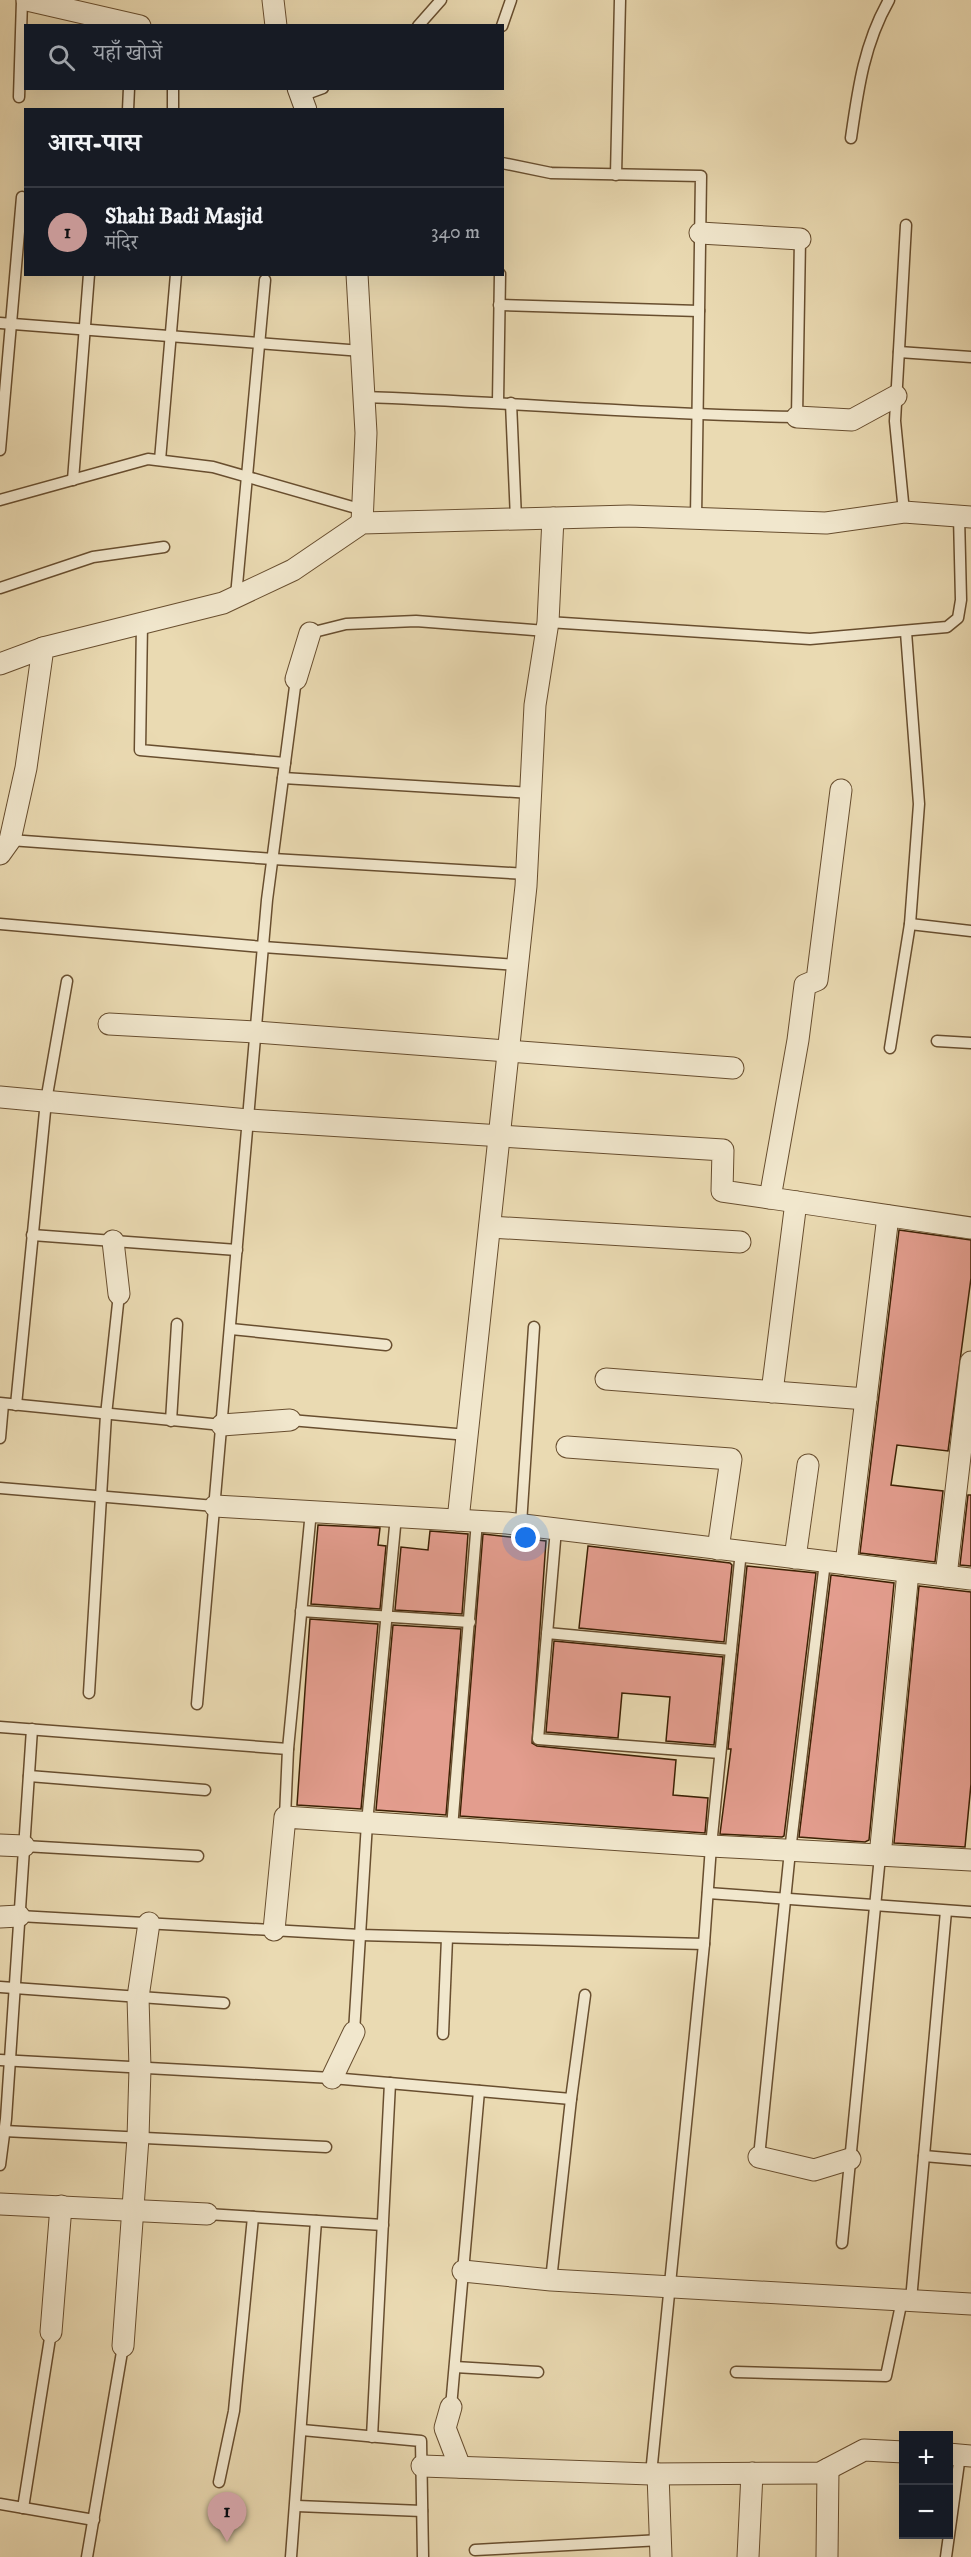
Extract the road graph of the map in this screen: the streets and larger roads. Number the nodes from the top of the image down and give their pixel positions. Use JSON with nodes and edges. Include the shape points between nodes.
{"nodes":[{"id":1,"x":27,"y":0,"type":"edge"},
{"id":2,"x":273,"y":0,"type":"edge"},
{"id":3,"x":131,"y":24,"type":"edge"},
{"id":4,"x":276,"y":24,"type":"edge"},
{"id":5,"x":700,"y":233,"type":"road end"},
{"id":6,"x":800,"y":239,"type":"road end"},
{"id":7,"x":357,"y":276,"type":"edge"},
{"id":8,"x":896,"y":396,"type":"road end"},
{"id":9,"x":796,"y":417,"type":"road end"},
{"id":10,"x":362,"y":517,"type":"junction"},
{"id":11,"x":965,"y":517,"type":"edge"},
{"id":12,"x":553,"y":518,"type":"junction"},
{"id":13,"x":310,"y":633,"type":"road end"},
{"id":14,"x":43,"y":648,"type":"junction"},
{"id":15,"x":0,"y":664,"type":"edge"},
{"id":16,"x":296,"y":679,"type":"road end"},
{"id":17,"x":841,"y":790,"type":"dead end"},
{"id":18,"x":5,"y":847,"type":"edge"},
{"id":19,"x":109,"y":1024,"type":"dead end"},
{"id":20,"x":508,"y":1052,"type":"junction"},
{"id":21,"x":733,"y":1068,"type":"dead end"},
{"id":22,"x":0,"y":1096,"type":"edge"},
{"id":23,"x":499,"y":1138,"type":"junction"},
{"id":24,"x":770,"y":1198,"type":"junction"},
{"id":25,"x":796,"y":1202,"type":"junction"},
{"id":26,"x":888,"y":1216,"type":"junction"},
{"id":27,"x":490,"y":1227,"type":"junction"},
{"id":28,"x":971,"y":1228,"type":"edge"},
{"id":29,"x":113,"y":1241,"type":"road end"},
{"id":30,"x":740,"y":1242,"type":"dead end"},
{"id":31,"x":119,"y":1294,"type":"road end"},
{"id":32,"x":971,"y":1362,"type":"edge"},
{"id":33,"x":606,"y":1379,"type":"dead end"},
{"id":34,"x":772,"y":1392,"type":"junction"},
{"id":35,"x":866,"y":1399,"type":"junction"},
{"id":36,"x":290,"y":1420,"type":"road end"},
{"id":37,"x":222,"y":1425,"type":"road end"},
{"id":38,"x":567,"y":1447,"type":"dead end"},
{"id":39,"x":965,"y":1451,"type":"edge"},
{"id":40,"x":808,"y":1465,"type":"dead end"},
{"id":41,"x":215,"y":1506,"type":"road end"},
{"id":42,"x":468,"y":1521,"type":"junction"},
{"id":43,"x":718,"y":1549,"type":"junction"},
{"id":44,"x":795,"y":1558,"type":"junction"},
{"id":45,"x":846,"y":1564,"type":"junction"},
{"id":46,"x":908,"y":1572,"type":"junction"},
{"id":47,"x":946,"y":1576,"type":"junction"},
{"id":48,"x":971,"y":1579,"type":"edge"},
{"id":49,"x":0,"y":1845,"type":"edge"},
{"id":50,"x":24,"y":1846,"type":"road end"},
{"id":51,"x":880,"y":1856,"type":"junction"},
{"id":52,"x":971,"y":1860,"type":"edge"},
{"id":53,"x":149,"y":1923,"type":"road end"},
{"id":54,"x":274,"y":1930,"type":"road end"},
{"id":55,"x":354,"y":2032,"type":"road end"},
{"id":56,"x":332,"y":2078,"type":"road end"},
{"id":57,"x":759,"y":2157,"type":"road end"},
{"id":58,"x":850,"y":2159,"type":"road end"},
{"id":59,"x":0,"y":2204,"type":"edge"},
{"id":60,"x":61,"y":2206,"type":"junction"},
{"id":61,"x":131,"y":2212,"type":"junction"},
{"id":62,"x":207,"y":2214,"type":"road end"},
{"id":63,"x":463,"y":2271,"type":"road end"},
{"id":64,"x":971,"y":2304,"type":"edge"},
{"id":65,"x":51,"y":2332,"type":"road end"},
{"id":66,"x":123,"y":2346,"type":"road end"},
{"id":67,"x":451,"y":2407,"type":"road end"},
{"id":68,"x":899,"y":2452,"type":"edge"},
{"id":69,"x":422,"y":2466,"type":"road end"},
{"id":70,"x":460,"y":2467,"type":"junction"},
{"id":71,"x":828,"y":2469,"type":"junction"},
{"id":72,"x":655,"y":2474,"type":"junction"},
{"id":73,"x":752,"y":2474,"type":"junction"},
{"id":74,"x":664,"y":2551,"type":"edge"},
{"id":75,"x":748,"y":2557,"type":"edge"},
{"id":76,"x":826,"y":2557,"type":"edge"}],
"edges":[{"from":1,"to":3,"type":"street"},
{"from":2,"to":4,"type":"street"},
{"from":5,"to":6,"type":"street"},
{"from":7,"to":10,"type":"street","via":[[366,433]]},
{"from":8,"to":9,"type":"street","via":[[852,420]]},
{"from":10,"to":12,"type":"street"},
{"from":10,"to":14,"type":"street","via":[[292,570],[223,603]]},
{"from":11,"to":12,"type":"street","via":[[904,513],[826,522],[629,516]]},
{"from":12,"to":20,"type":"street","via":[[547,626],[535,705],[527,874]]},
{"from":13,"to":16,"type":"street"},
{"from":14,"to":15,"type":"street"},
{"from":14,"to":18,"type":"street","via":[[26,768]]},
{"from":17,"to":24,"type":"street","via":[[817,980],[805,985]]},
{"from":19,"to":20,"type":"street"},
{"from":20,"to":21,"type":"street"},
{"from":20,"to":23,"type":"street"},
{"from":22,"to":23,"type":"street","via":[[248,1120]]},
{"from":23,"to":24,"type":"street","via":[[723,1150],[722,1191]]},
{"from":23,"to":27,"type":"street"},
{"from":24,"to":25,"type":"street"},
{"from":25,"to":26,"type":"street"},
{"from":25,"to":34,"type":"street"},
{"from":26,"to":28,"type":"street"},
{"from":26,"to":35,"type":"street"},
{"from":27,"to":30,"type":"street"},
{"from":27,"to":42,"type":"street","via":[[468,1435]]},
{"from":29,"to":31,"type":"street"},
{"from":32,"to":39,"type":"street"},
{"from":33,"to":34,"type":"street"},
{"from":34,"to":35,"type":"street"},
{"from":35,"to":45,"type":"street"},
{"from":36,"to":37,"type":"street"},
{"from":38,"to":43,"type":"street","via":[[731,1459]]},
{"from":39,"to":47,"type":"street"},
{"from":40,"to":44,"type":"street"},
{"from":41,"to":42,"type":"street"},
{"from":42,"to":43,"type":"street"},
{"from":43,"to":44,"type":"street"},
{"from":44,"to":45,"type":"street"},
{"from":45,"to":46,"type":"street"},
{"from":46,"to":47,"type":"street"},
{"from":46,"to":51,"type":"street"},
{"from":47,"to":48,"type":"street"},
{"from":49,"to":50,"type":"street"},
{"from":51,"to":52,"type":"street"},
{"from":51,"to":54,"type":"street","via":[[285,1817]]},
{"from":53,"to":61,"type":"street","via":[[138,1997],[138,2138]]},
{"from":55,"to":56,"type":"street"},
{"from":57,"to":58,"type":"street","via":[[813,2170]]},
{"from":59,"to":60,"type":"street"},
{"from":60,"to":61,"type":"street"},
{"from":60,"to":65,"type":"street"},
{"from":61,"to":62,"type":"street"},
{"from":61,"to":66,"type":"street"},
{"from":63,"to":64,"type":"street","via":[[551,2280]]},
{"from":67,"to":70,"type":"street","via":[[445,2428]]},
{"from":68,"to":71,"type":"street","via":[[864,2450]]},
{"from":69,"to":70,"type":"street"},
{"from":70,"to":72,"type":"street"},
{"from":71,"to":73,"type":"street","via":[[819,2473]]},
{"from":71,"to":76,"type":"street"},
{"from":72,"to":73,"type":"street"},
{"from":72,"to":74,"type":"street"},
{"from":73,"to":75,"type":"street"}]}
